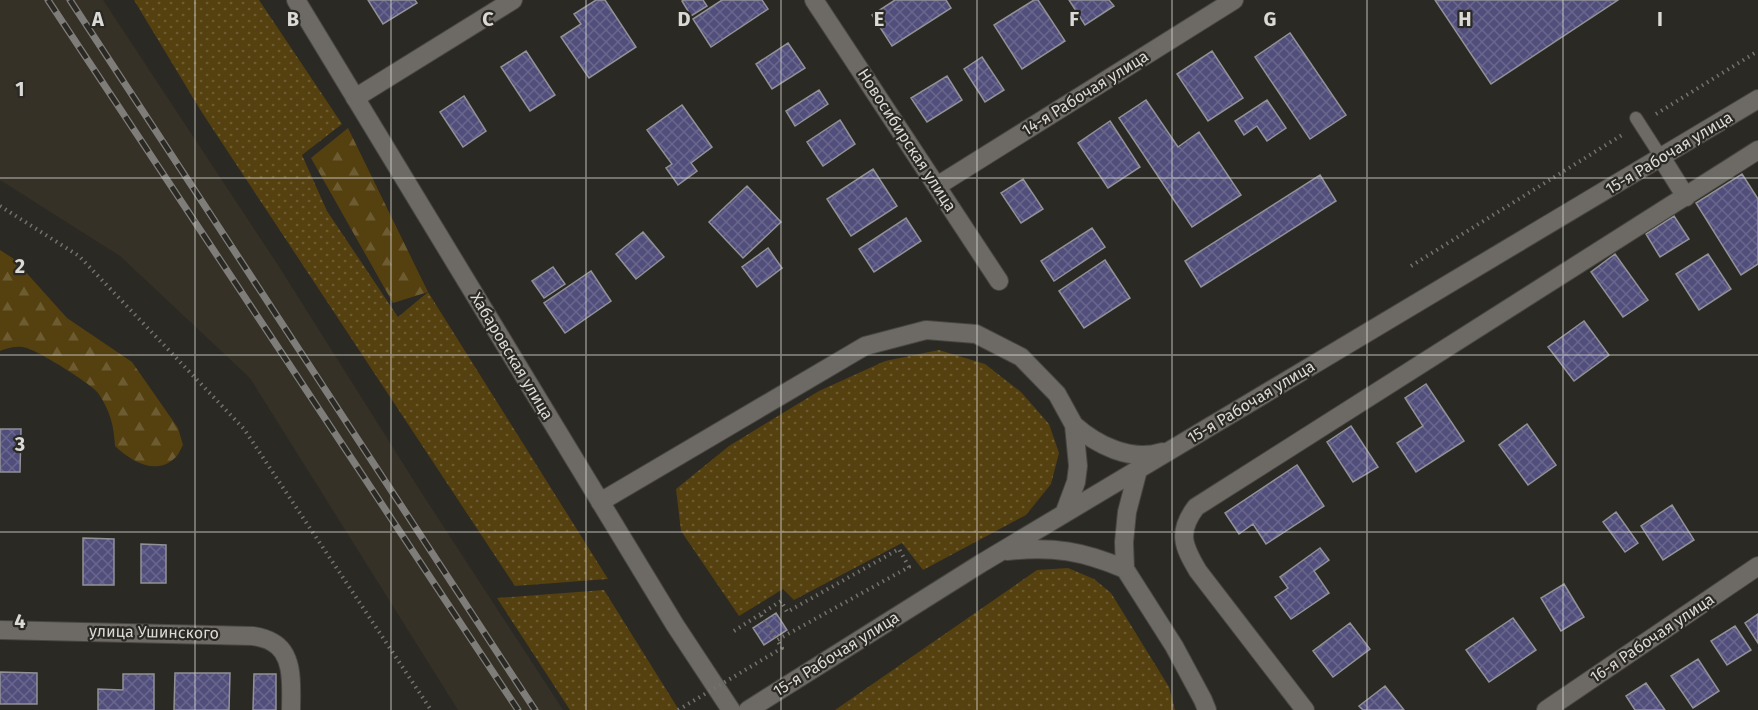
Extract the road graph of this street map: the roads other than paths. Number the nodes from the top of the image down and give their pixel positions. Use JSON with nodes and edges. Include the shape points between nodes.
{"nodes":[{"id":1,"x":296,"y":0,"type":"edge"},
{"id":2,"x":513,"y":0,"type":"edge"},
{"id":3,"x":814,"y":0,"type":"edge"},
{"id":4,"x":1234,"y":0,"type":"edge"},
{"id":5,"x":355,"y":98,"type":"junction"},
{"id":6,"x":1758,"y":99,"type":"edge"},
{"id":7,"x":1638,"y":121,"type":"road end"},
{"id":8,"x":1758,"y":150,"type":"edge"},
{"id":9,"x":1661,"y":157,"type":"junction"},
{"id":10,"x":937,"y":186,"type":"junction"},
{"id":11,"x":1686,"y":196,"type":"junction"},
{"id":12,"x":999,"y":280,"type":"dead end"},
{"id":13,"x":1074,"y":425,"type":"junction"},
{"id":14,"x":1173,"y":449,"type":"junction"},
{"id":15,"x":1138,"y":470,"type":"junction"},
{"id":16,"x":600,"y":502,"type":"junction"},
{"id":17,"x":1064,"y":514,"type":"junction"},
{"id":18,"x":1003,"y":552,"type":"junction"},
{"id":19,"x":1758,"y":566,"type":"edge"},
{"id":20,"x":1125,"y":569,"type":"junction"},
{"id":21,"x":0,"y":630,"type":"edge"},
{"id":22,"x":291,"y":710,"type":"edge"},
{"id":23,"x":731,"y":710,"type":"edge"},
{"id":24,"x":748,"y":710,"type":"edge"},
{"id":25,"x":1207,"y":710,"type":"edge"},
{"id":26,"x":1305,"y":710,"type":"edge"},
{"id":27,"x":1546,"y":710,"type":"edge"}],
"edges":[{"from":1,"to":5,"type":"main road","name":"Хабаровская улица"},
{"from":2,"to":5,"type":"main road"},
{"from":3,"to":10,"type":"main road","name":"Новосибирская улица"},
{"from":4,"to":10,"type":"main road","name":"14-я Рабочая улица"},
{"from":5,"to":16,"type":"main road","name":"Хабаровская улица"},
{"from":6,"to":9,"type":"main road","name":"15-я Рабочая улица"},
{"from":7,"to":9,"type":"lane"},
{"from":8,"to":11,"type":"main road"},
{"from":9,"to":11,"type":"main road"},
{"from":9,"to":14,"type":"main road","name":"15-я Рабочая улица"},
{"from":10,"to":12,"type":"main road","name":"Новосибирская улица"},
{"from":11,"to":26,"type":"main road","via":[[1196,507],[1186,520],[1186,551],[1198,571]]},
{"from":13,"to":14,"type":"main road","via":[[1090,439],[1125,453],[1152,455]]},
{"from":13,"to":16,"type":"main road","via":[[1057,394],[1021,357],[976,334],[926,330],[865,346]]},
{"from":13,"to":17,"type":"main road","via":[[1078,466]]},
{"from":14,"to":15,"type":"main road","name":"15-я Рабочая улица"},
{"from":15,"to":17,"type":"main road","name":"15-я Рабочая улица"},
{"from":15,"to":20,"type":"main road","via":[[1126,512]]},
{"from":16,"to":23,"type":"main road","name":"Хабаровская улица"},
{"from":17,"to":18,"type":"main road","name":"15-я Рабочая улица"},
{"from":18,"to":20,"type":"main road","via":[[1055,549],[1083,553]]},
{"from":18,"to":24,"type":"main road","name":"15-я Рабочая улица"},
{"from":19,"to":27,"type":"main road","name":"16-я Рабочая улица"},
{"from":20,"to":25,"type":"main road","via":[[1174,646]]},
{"from":21,"to":22,"type":"main road","name":"улица Ушинского","via":[[253,636],[273,642],[284,653],[291,671]]}]}
